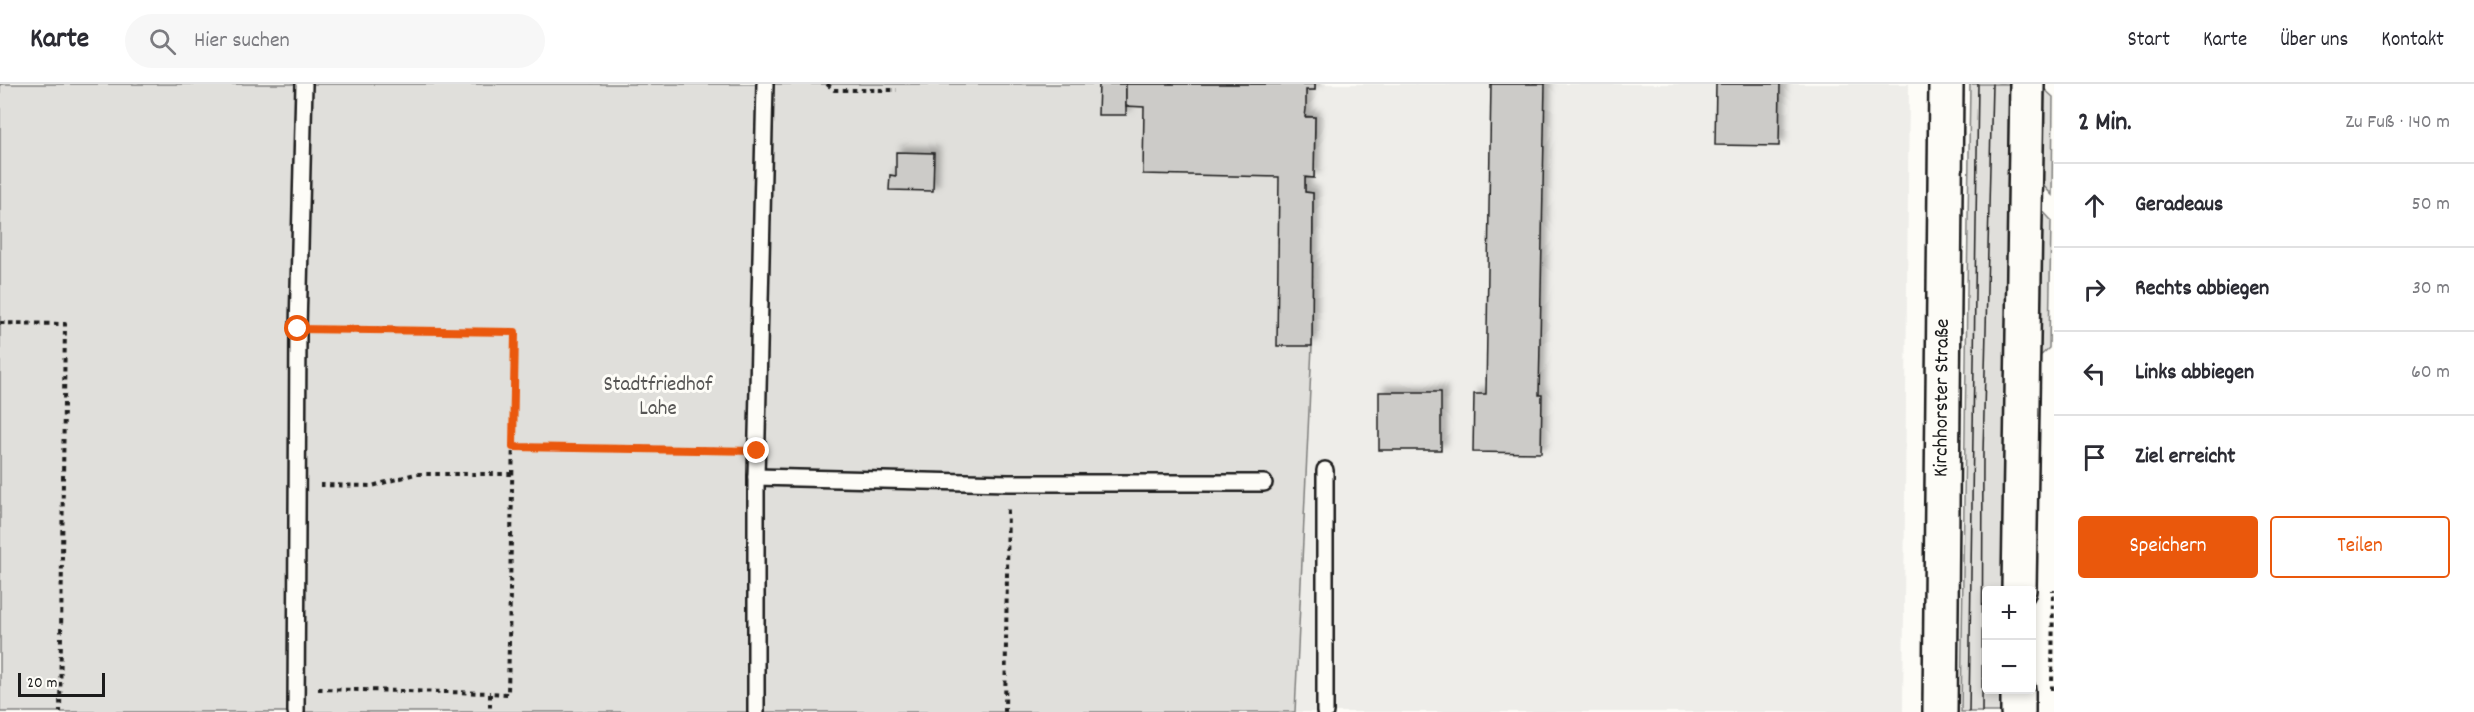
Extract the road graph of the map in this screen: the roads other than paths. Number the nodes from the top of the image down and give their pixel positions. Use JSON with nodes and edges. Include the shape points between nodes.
{"nodes":[{"id":1,"x":304,"y":84,"type":"edge"},
{"id":2,"x":765,"y":84,"type":"edge"},
{"id":3,"x":1946,"y":84,"type":"edge"},
{"id":4,"x":2027,"y":84,"type":"edge"},
{"id":5,"x":1325,"y":470,"type":"dead end"},
{"id":6,"x":756,"y":477,"type":"junction"},
{"id":7,"x":1264,"y":483,"type":"dead end"},
{"id":8,"x":2019,"y":586,"type":"edge"},
{"id":9,"x":2018,"y":694,"type":"edge"},
{"id":10,"x":296,"y":712,"type":"edge"},
{"id":11,"x":756,"y":712,"type":"edge"},
{"id":12,"x":1325,"y":712,"type":"edge"},
{"id":13,"x":1940,"y":712,"type":"edge"},
{"id":14,"x":2018,"y":712,"type":"edge"}],
"edges":[{"from":1,"to":10,"type":"lane"},
{"from":2,"to":6,"type":"lane"},
{"from":3,"to":13,"type":"main road","name":"Kirchhorster Straße"},
{"from":4,"to":8,"type":"main road"},
{"from":5,"to":12,"type":"lane"},
{"from":6,"to":7,"type":"lane","via":[[1008,483]]},
{"from":6,"to":11,"type":"lane"},
{"from":9,"to":14,"type":"main road"}]}
